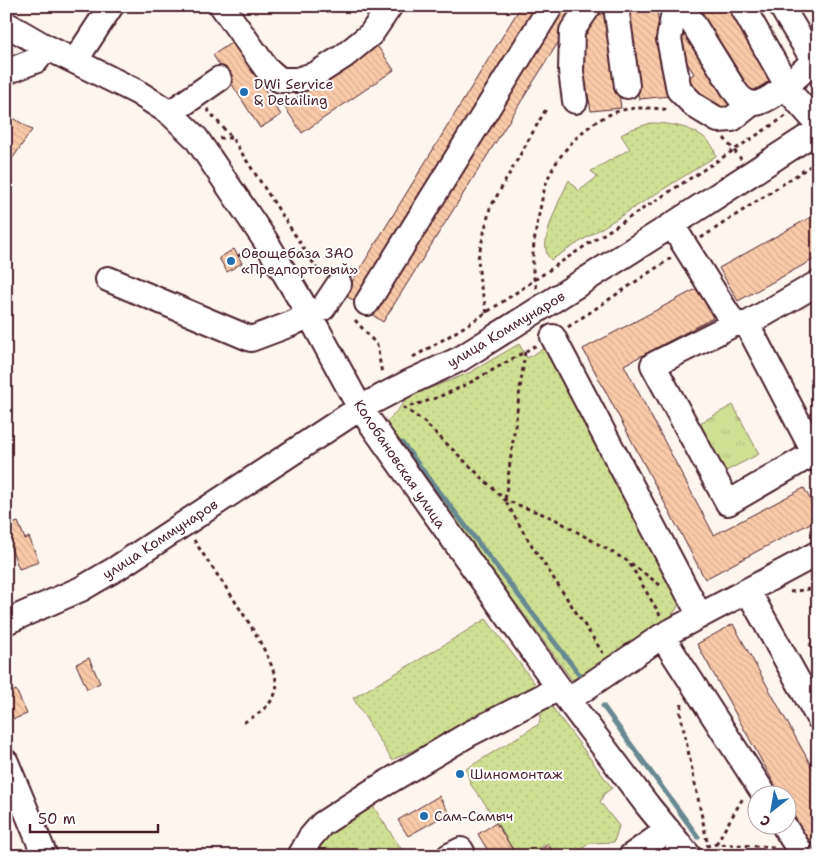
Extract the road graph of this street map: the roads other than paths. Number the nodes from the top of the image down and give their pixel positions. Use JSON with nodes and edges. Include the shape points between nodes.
{"nodes":[{"id":1,"x":111,"y":6,"type":"edge"},
{"id":2,"x":222,"y":6,"type":"edge"},
{"id":3,"x":390,"y":6,"type":"edge"},
{"id":4,"x":551,"y":6,"type":"edge"},
{"id":5,"x":589,"y":6,"type":"edge"},
{"id":6,"x":616,"y":6,"type":"edge"},
{"id":7,"x":676,"y":6,"type":"edge"},
{"id":8,"x":742,"y":6,"type":"edge"},
{"id":9,"x":782,"y":6,"type":"edge"},
{"id":10,"x":6,"y":24,"type":"edge"},
{"id":11,"x":44,"y":46,"type":"junction"},
{"id":12,"x":75,"y":61,"type":"junction"},
{"id":13,"x":6,"y":72,"type":"edge"},
{"id":14,"x":219,"y":79,"type":"dead end"},
{"id":15,"x":788,"y":84,"type":"junction"},
{"id":16,"x":627,"y":86,"type":"dead end"},
{"id":17,"x":575,"y":101,"type":"dead end"},
{"id":18,"x":751,"y":104,"type":"junction"},
{"id":19,"x":170,"y":113,"type":"junction"},
{"id":20,"x":818,"y":124,"type":"edge"},
{"id":21,"x":818,"y":130,"type":"edge"},
{"id":22,"x":672,"y":225,"type":"junction"},
{"id":23,"x":108,"y":279,"type":"dead end"},
{"id":24,"x":818,"y":283,"type":"edge"},
{"id":25,"x":336,"y":289,"type":"road end"},
{"id":26,"x":367,"y":303,"type":"dead end"},
{"id":27,"x":310,"y":316,"type":"junction"},
{"id":28,"x":740,"y":324,"type":"junction"},
{"id":29,"x":552,"y":337,"type":"road end"},
{"id":30,"x":360,"y":408,"type":"junction"},
{"id":31,"x":816,"y":456,"type":"edge"},
{"id":32,"x":818,"y":553,"type":"edge"},
{"id":33,"x":748,"y":591,"type":"junction"},
{"id":34,"x":700,"y":616,"type":"junction"},
{"id":35,"x":6,"y":622,"type":"edge"},
{"id":36,"x":662,"y":636,"type":"junction"},
{"id":37,"x":563,"y":694,"type":"junction"},
{"id":38,"x":818,"y":716,"type":"edge"},
{"id":39,"x":6,"y":762,"type":"edge"},
{"id":40,"x":757,"y":784,"type":"edge"},
{"id":41,"x":668,"y":830,"type":"junction"},
{"id":42,"x":699,"y":851,"type":"edge"},
{"id":43,"x":45,"y":856,"type":"edge"},
{"id":44,"x":300,"y":856,"type":"edge"},
{"id":45,"x":449,"y":856,"type":"edge"},
{"id":46,"x":464,"y":856,"type":"edge"},
{"id":47,"x":631,"y":856,"type":"edge"}],
"edges":[{"from":1,"to":12,"type":"street"},
{"from":2,"to":3,"type":"street","via":[[266,68],[280,80],[297,80],[316,74],[344,56],[371,34]]},
{"from":4,"to":26,"type":"street"},
{"from":5,"to":17,"type":"street","via":[[572,31],[571,71]]},
{"from":6,"to":16,"type":"street"},
{"from":7,"to":18,"type":"street","via":[[689,16],[735,92]]},
{"from":7,"to":18,"type":"street","via":[[669,39],[679,90],[695,106],[718,120],[732,119]]},
{"from":8,"to":15,"type":"street"},
{"from":9,"to":15,"type":"street","via":[[814,61]]},
{"from":10,"to":11,"type":"street","name":"Колобановская улица"},
{"from":11,"to":12,"type":"street","name":"Колобановская улица"},
{"from":11,"to":13,"type":"street","via":[[37,60]]},
{"from":12,"to":19,"type":"street","name":"Колобановская улица","via":[[137,92]]},
{"from":14,"to":19,"type":"street"},
{"from":15,"to":18,"type":"street","via":[[763,102]]},
{"from":15,"to":20,"type":"street","via":[[801,106]]},
{"from":19,"to":27,"type":"street","name":"Колобановская улица","via":[[196,138],[265,240]]},
{"from":21,"to":22,"type":"street","name":"улица Коммунаров"},
{"from":22,"to":28,"type":"street"},
{"from":22,"to":30,"type":"street","name":"улица Коммунаров","via":[[460,360]]},
{"from":23,"to":27,"type":"street","via":[[250,339]]},
{"from":24,"to":28,"type":"street"},
{"from":25,"to":27,"type":"street","via":[[323,308]]},
{"from":27,"to":30,"type":"street","name":"Колобановская улица"},
{"from":28,"to":31,"type":"street"},
{"from":28,"to":31,"type":"street","via":[[653,365],[728,503]]},
{"from":29,"to":34,"type":"street"},
{"from":30,"to":35,"type":"street","name":"улица Коммунаров","via":[[117,568],[81,589]]},
{"from":30,"to":37,"type":"street","name":"Колобановская улица"},
{"from":32,"to":33,"type":"street"},
{"from":33,"to":34,"type":"street"},
{"from":33,"to":38,"type":"street"},
{"from":34,"to":36,"type":"street"},
{"from":36,"to":37,"type":"street","via":[[613,669]]},
{"from":36,"to":40,"type":"street"},
{"from":37,"to":41,"type":"street","name":"Колобановская улица"},
{"from":37,"to":44,"type":"street","via":[[469,734],[370,792],[322,824]]},
{"from":39,"to":43,"type":"street"},
{"from":41,"to":42,"type":"street","name":"Колобановская улица"},
{"from":41,"to":47,"type":"street"},
{"from":45,"to":46,"type":"street","via":[[461,850]]}]}
